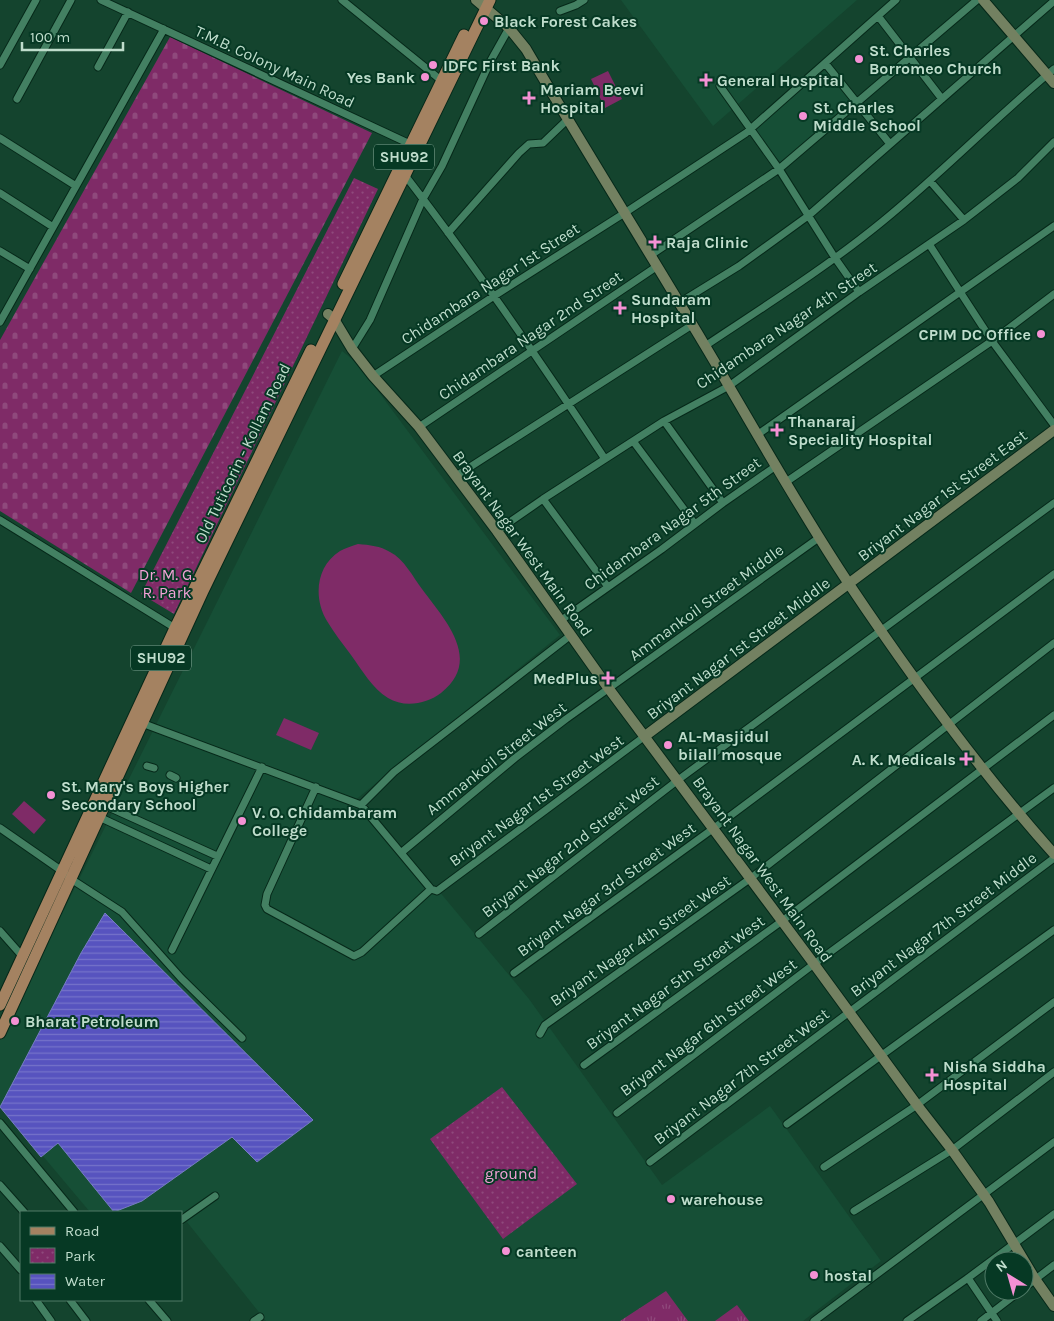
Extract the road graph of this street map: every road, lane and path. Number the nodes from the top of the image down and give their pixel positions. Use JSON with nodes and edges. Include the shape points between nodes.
{"nodes":[{"id":1,"x":36,"y":0,"type":"edge"},
{"id":2,"x":72,"y":0,"type":"edge"},
{"id":3,"x":101,"y":0,"type":"edge"},
{"id":4,"x":342,"y":0,"type":"edge"},
{"id":5,"x":465,"y":0,"type":"edge"},
{"id":6,"x":584,"y":0,"type":"edge"},
{"id":7,"x":896,"y":0,"type":"edge"},
{"id":8,"x":977,"y":0,"type":"edge"},
{"id":9,"x":982,"y":0,"type":"edge"},
{"id":10,"x":1054,"y":1,"type":"edge"},
{"id":11,"x":482,"y":3,"type":"edge"},
{"id":12,"x":560,"y":11,"type":"dead end"},
{"id":13,"x":128,"y":12,"type":"junction"},
{"id":14,"x":878,"y":16,"type":"junction"},
{"id":15,"x":508,"y":28,"type":"junction"},
{"id":16,"x":164,"y":29,"type":"junction"},
{"id":17,"x":1014,"y":36,"type":"junction"},
{"id":18,"x":909,"y":58,"type":"junction"},
{"id":19,"x":825,"y":63,"type":"junction"},
{"id":20,"x":0,"y":65,"type":"edge"},
{"id":21,"x":98,"y":67,"type":"dead end"},
{"id":22,"x":1050,"y":72,"type":"edge"},
{"id":23,"x":442,"y":81,"type":"junction"},
{"id":24,"x":1054,"y":84,"type":"edge"},
{"id":25,"x":720,"y":86,"type":"dead end"},
{"id":26,"x":16,"y":99,"type":"dead end"},
{"id":27,"x":942,"y":99,"type":"junction"},
{"id":28,"x":856,"y":103,"type":"junction"},
{"id":29,"x":567,"y":120,"type":"junction"},
{"id":30,"x":751,"y":129,"type":"junction"},
{"id":31,"x":0,"y":138,"type":"edge"},
{"id":32,"x":1054,"y":142,"type":"edge"},
{"id":33,"x":410,"y":144,"type":"junction"},
{"id":34,"x":890,"y":144,"type":"junction"},
{"id":35,"x":779,"y":169,"type":"junction"},
{"id":36,"x":402,"y":172,"type":"junction"},
{"id":37,"x":930,"y":181,"type":"junction"},
{"id":38,"x":76,"y":186,"type":"junction"},
{"id":39,"x":0,"y":193,"type":"edge"},
{"id":40,"x":423,"y":199,"type":"junction"},
{"id":41,"x":624,"y":214,"type":"junction"},
{"id":42,"x":808,"y":216,"type":"junction"},
{"id":43,"x":964,"y":220,"type":"junction"},
{"id":44,"x":1054,"y":226,"type":"edge"},
{"id":45,"x":53,"y":227,"type":"junction"},
{"id":46,"x":448,"y":233,"type":"junction"},
{"id":47,"x":929,"y":244,"type":"junction"},
{"id":48,"x":0,"y":251,"type":"edge"},
{"id":49,"x":651,"y":255,"type":"junction"},
{"id":50,"x":835,"y":258,"type":"junction"},
{"id":51,"x":656,"y":267,"type":"junction"},
{"id":52,"x":30,"y":269,"type":"junction"},
{"id":53,"x":960,"y":291,"type":"junction"},
{"id":54,"x":860,"y":292,"type":"junction"},
{"id":55,"x":1054,"y":294,"type":"edge"},
{"id":56,"x":494,"y":296,"type":"junction"},
{"id":57,"x":679,"y":303,"type":"junction"},
{"id":58,"x":3,"y":311,"type":"edge"},
{"id":59,"x":331,"y":317,"type":"junction"},
{"id":60,"x":0,"y":322,"type":"edge"},
{"id":61,"x":692,"y":325,"type":"junction"},
{"id":62,"x":992,"y":341,"type":"junction"},
{"id":63,"x":705,"y":346,"type":"junction"},
{"id":64,"x":352,"y":350,"type":"junction"},
{"id":65,"x":532,"y":351,"type":"junction"},
{"id":66,"x":373,"y":376,"type":"junction"},
{"id":67,"x":728,"y":386,"type":"junction"},
{"id":68,"x":568,"y":404,"type":"junction"},
{"id":69,"x":664,"y":421,"type":"junction"},
{"id":70,"x":1054,"y":425,"type":"edge"},
{"id":71,"x":419,"y":427,"type":"junction"},
{"id":72,"x":1054,"y":430,"type":"edge"},
{"id":73,"x":757,"y":435,"type":"junction"},
{"id":74,"x":633,"y":441,"type":"junction"},
{"id":75,"x":605,"y":459,"type":"junction"},
{"id":76,"x":776,"y":466,"type":"junction"},
{"id":77,"x":456,"y":476,"type":"junction"},
{"id":78,"x":786,"y":482,"type":"junction"},
{"id":79,"x":543,"y":499,"type":"junction"},
{"id":80,"x":723,"y":503,"type":"junction"},
{"id":81,"x":1054,"y":503,"type":"edge"},
{"id":82,"x":0,"y":520,"type":"edge"},
{"id":83,"x":695,"y":524,"type":"junction"},
{"id":84,"x":497,"y":531,"type":"junction"},
{"id":85,"x":820,"y":537,"type":"junction"},
{"id":86,"x":1054,"y":574,"type":"edge"},
{"id":87,"x":849,"y":583,"type":"junction"},
{"id":88,"x":608,"y":587,"type":"junction"},
{"id":89,"x":560,"y":621,"type":"junction"},
{"id":90,"x":175,"y":628,"type":"junction"},
{"id":91,"x":882,"y":630,"type":"junction"},
{"id":92,"x":571,"y":635,"type":"junction"},
{"id":93,"x":1054,"y":643,"type":"edge"},
{"id":94,"x":914,"y":678,"type":"junction"},
{"id":95,"x":609,"y":689,"type":"junction"},
{"id":96,"x":1054,"y":715,"type":"edge"},
{"id":97,"x":138,"y":721,"type":"junction"},
{"id":98,"x":949,"y":723,"type":"junction"},
{"id":99,"x":645,"y":736,"type":"junction"},
{"id":100,"x":262,"y":767,"type":"junction"},
{"id":101,"x":983,"y":768,"type":"junction"},
{"id":102,"x":678,"y":780,"type":"junction"},
{"id":103,"x":316,"y":787,"type":"junction"},
{"id":104,"x":1054,"y":788,"type":"edge"},
{"id":105,"x":104,"y":805,"type":"junction"},
{"id":106,"x":361,"y":805,"type":"junction"},
{"id":107,"x":1018,"y":814,"type":"junction"},
{"id":108,"x":98,"y":817,"type":"junction"},
{"id":109,"x":0,"y":828,"type":"edge"},
{"id":110,"x":714,"y":828,"type":"junction"},
{"id":111,"x":402,"y":852,"type":"junction"},
{"id":112,"x":217,"y":856,"type":"junction"},
{"id":113,"x":1054,"y":856,"type":"edge"},
{"id":114,"x":211,"y":869,"type":"junction"},
{"id":115,"x":67,"y":875,"type":"junction"},
{"id":116,"x":751,"y":878,"type":"junction"},
{"id":117,"x":431,"y":889,"type":"junction"},
{"id":118,"x":782,"y":921,"type":"junction"},
{"id":119,"x":1054,"y":930,"type":"edge"},
{"id":120,"x":0,"y":931,"type":"edge"},
{"id":121,"x":479,"y":934,"type":"dead end"},
{"id":122,"x":172,"y":950,"type":"dead end"},
{"id":123,"x":22,"y":957,"type":"junction"},
{"id":124,"x":814,"y":964,"type":"junction"},
{"id":125,"x":514,"y":973,"type":"dead end"},
{"id":126,"x":1054,"y":1002,"type":"edge"},
{"id":127,"x":0,"y":1005,"type":"edge"},
{"id":128,"x":849,"y":1012,"type":"junction"},
{"id":129,"x":0,"y":1033,"type":"edge"},
{"id":130,"x":540,"y":1034,"type":"dead end"},
{"id":131,"x":242,"y":1038,"type":"dead end"},
{"id":132,"x":882,"y":1057,"type":"junction"},
{"id":133,"x":584,"y":1065,"type":"dead end"},
{"id":134,"x":1054,"y":1072,"type":"edge"},
{"id":135,"x":917,"y":1105,"type":"junction"},
{"id":136,"x":617,"y":1113,"type":"dead end"},
{"id":137,"x":0,"y":1123,"type":"edge"},
{"id":138,"x":787,"y":1124,"type":"dead end"},
{"id":139,"x":1054,"y":1142,"type":"edge"},
{"id":140,"x":952,"y":1150,"type":"junction"},
{"id":141,"x":650,"y":1162,"type":"dead end"},
{"id":142,"x":824,"y":1167,"type":"dead end"},
{"id":143,"x":0,"y":1185,"type":"edge"},
{"id":144,"x":983,"y":1194,"type":"junction"},
{"id":145,"x":215,"y":1196,"type":"dead end"},
{"id":146,"x":23,"y":1211,"type":"edge"},
{"id":147,"x":73,"y":1211,"type":"edge"},
{"id":148,"x":854,"y":1211,"type":"dead end"},
{"id":149,"x":1054,"y":1214,"type":"edge"},
{"id":150,"x":182,"y":1219,"type":"edge"},
{"id":151,"x":1014,"y":1244,"type":"junction"},
{"id":152,"x":0,"y":1246,"type":"edge"},
{"id":153,"x":1054,"y":1265,"type":"edge"},
{"id":154,"x":20,"y":1272,"type":"edge"},
{"id":155,"x":968,"y":1278,"type":"junction"},
{"id":156,"x":1035,"y":1279,"type":"junction"},
{"id":157,"x":37,"y":1301,"type":"edge"},
{"id":158,"x":71,"y":1301,"type":"edge"},
{"id":159,"x":150,"y":1301,"type":"edge"},
{"id":160,"x":1007,"y":1301,"type":"edge"},
{"id":161,"x":1054,"y":1306,"type":"edge"},
{"id":162,"x":991,"y":1313,"type":"junction"},
{"id":163,"x":51,"y":1321,"type":"edge"},
{"id":164,"x":86,"y":1321,"type":"edge"},
{"id":165,"x":167,"y":1321,"type":"edge"},
{"id":166,"x":814,"y":1321,"type":"edge"},
{"id":167,"x":907,"y":1321,"type":"edge"},
{"id":168,"x":981,"y":1321,"type":"edge"},
{"id":169,"x":997,"y":1321,"type":"edge"}],
"edges":[{"from":1,"to":20,"type":"street"},
{"from":2,"to":26,"type":"street"},
{"from":3,"to":13,"type":"street","name":"T.M.B. Colony Main Road"},
{"from":4,"to":23,"type":"street"},
{"from":5,"to":11,"type":"street"},
{"from":6,"to":12,"type":"street"},
{"from":7,"to":14,"type":"street","name":"Chidambara Nagar 1st Street"},
{"from":8,"to":18,"type":"street"},
{"from":9,"to":17,"type":"street"},
{"from":10,"to":17,"type":"street"},
{"from":11,"to":15,"type":"street"},
{"from":11,"to":23,"type":"main road","name":"Old Tuticorin - Kollam Road","number":"SHU92"},
{"from":11,"to":36,"type":"main road"},
{"from":13,"to":16,"type":"street","name":"T.M.B. Colony Main Road"},
{"from":13,"to":21,"type":"street"},
{"from":14,"to":18,"type":"street"},
{"from":14,"to":19,"type":"street","name":"Chidambara Nagar 1st Street"},
{"from":15,"to":29,"type":"street","via":[[526,49]]},
{"from":15,"to":40,"type":"street"},
{"from":16,"to":33,"type":"street","name":"T.M.B. Colony Main Road"},
{"from":16,"to":38,"type":"street"},
{"from":17,"to":22,"type":"street"},
{"from":17,"to":27,"type":"street"},
{"from":18,"to":27,"type":"street"},
{"from":18,"to":28,"type":"street"},
{"from":19,"to":28,"type":"street"},
{"from":19,"to":30,"type":"street","name":"Chidambara Nagar 1st Street"},
{"from":22,"to":24,"type":"street"},
{"from":22,"to":37,"type":"street"},
{"from":23,"to":33,"type":"main road","name":"Old Tuticorin - Kollam Road","number":"SHU92"},
{"from":25,"to":30,"type":"street"},
{"from":27,"to":34,"type":"street"},
{"from":28,"to":34,"type":"street"},
{"from":28,"to":35,"type":"street"},
{"from":29,"to":41,"type":"street"},
{"from":29,"to":46,"type":"street","via":[[543,143],[529,144],[519,152]]},
{"from":30,"to":35,"type":"street"},
{"from":30,"to":41,"type":"street","name":"Chidambara Nagar 1st Street"},
{"from":31,"to":38,"type":"street"},
{"from":32,"to":43,"type":"street","name":"Chidambara Nagar 4th Street","via":[[1018,178]]},
{"from":33,"to":36,"type":"main road","name":"Old Tuticorin - Kollam Road","number":"SHU92"},
{"from":34,"to":42,"type":"street"},
{"from":35,"to":42,"type":"street"},
{"from":35,"to":49,"type":"street"},
{"from":36,"to":40,"type":"street"},
{"from":36,"to":59,"type":"main road","name":"Old Tuticorin - Kollam Road","number":"SHU92"},
{"from":37,"to":43,"type":"street"},
{"from":37,"to":50,"type":"street"},
{"from":38,"to":45,"type":"street"},
{"from":39,"to":45,"type":"street"},
{"from":40,"to":46,"type":"street"},
{"from":40,"to":64,"type":"street","via":[[370,320]]},
{"from":41,"to":49,"type":"street"},
{"from":41,"to":56,"type":"street","name":"Chidambara Nagar 1st Street"},
{"from":42,"to":50,"type":"street"},
{"from":42,"to":57,"type":"street","via":[[739,266]]},
{"from":43,"to":47,"type":"street","name":"Chidambara Nagar 4th Street"},
{"from":44,"to":53,"type":"street"},
{"from":45,"to":52,"type":"street"},
{"from":46,"to":56,"type":"street"},
{"from":47,"to":53,"type":"street"},
{"from":47,"to":54,"type":"street","name":"Chidambara Nagar 4th Street"},
{"from":48,"to":52,"type":"street"},
{"from":49,"to":51,"type":"street"},
{"from":50,"to":54,"type":"street"},
{"from":50,"to":63,"type":"street"},
{"from":51,"to":57,"type":"street"},
{"from":51,"to":65,"type":"street","name":"Chidambara Nagar 2nd Street"},
{"from":52,"to":58,"type":"street"},
{"from":53,"to":62,"type":"street"},
{"from":53,"to":73,"type":"street"},
{"from":54,"to":67,"type":"street","name":"Chidambara Nagar 4th Street"},
{"from":55,"to":62,"type":"street"},
{"from":56,"to":65,"type":"street"},
{"from":56,"to":66,"type":"street","name":"Chidambara Nagar 1st Street"},
{"from":57,"to":61,"type":"street"},
{"from":58,"to":60,"type":"street"},
{"from":59,"to":64,"type":"street","name":"Brayant Nagar West Main Road"},
{"from":59,"to":90,"type":"main road","name":"Old Tuticorin - Kollam Road","number":"SHU92"},
{"from":59,"to":97,"type":"main road","via":[[203,591]]},
{"from":61,"to":63,"type":"street"},
{"from":61,"to":68,"type":"street"},
{"from":62,"to":70,"type":"street"},
{"from":62,"to":78,"type":"street"},
{"from":63,"to":67,"type":"street"},
{"from":64,"to":66,"type":"street","name":"Brayant Nagar West Main Road"},
{"from":65,"to":68,"type":"street"},
{"from":65,"to":71,"type":"street","name":"Chidambara Nagar 2nd Street"},
{"from":66,"to":71,"type":"street","name":"Brayant Nagar West Main Road"},
{"from":67,"to":69,"type":"street","name":"Chidambara Nagar 4th Street"},
{"from":67,"to":73,"type":"street"},
{"from":68,"to":75,"type":"street"},
{"from":68,"to":77,"type":"street"},
{"from":69,"to":74,"type":"street","name":"Chidambara Nagar 4th Street"},
{"from":69,"to":80,"type":"street"},
{"from":71,"to":77,"type":"street","name":"Brayant Nagar West Main Road"},
{"from":72,"to":87,"type":"street","name":"Briyant Nagar 1st Street East"},
{"from":73,"to":76,"type":"street"},
{"from":74,"to":75,"type":"street","name":"Chidambara Nagar 4th Street"},
{"from":74,"to":83,"type":"street"},
{"from":75,"to":79,"type":"street","name":"Chidambara Nagar 4th Street"},
{"from":76,"to":78,"type":"street"},
{"from":76,"to":80,"type":"street","name":"Chidambara Nagar 5th Street"},
{"from":77,"to":84,"type":"street","name":"Brayant Nagar West Main Road"},
{"from":78,"to":85,"type":"street"},
{"from":79,"to":84,"type":"street","name":"Chidambara Nagar 4th Street"},
{"from":79,"to":88,"type":"street"},
{"from":80,"to":83,"type":"street","name":"Chidambara Nagar 5th Street"},
{"from":81,"to":91,"type":"street","name":"Briyant Nagar 2nd Street West"},
{"from":82,"to":90,"type":"street"},
{"from":83,"to":88,"type":"street","name":"Chidambara Nagar 5th Street"},
{"from":84,"to":89,"type":"street","name":"Brayant Nagar West Main Road"},
{"from":85,"to":87,"type":"street"},
{"from":85,"to":95,"type":"street","name":"Ammankoil Street Middle"},
{"from":86,"to":94,"type":"street","name":"Briyant Nagar 3rd Street West"},
{"from":87,"to":91,"type":"street"},
{"from":87,"to":99,"type":"street","name":"Briyant Nagar 1st Street Middle"},
{"from":88,"to":89,"type":"street","name":"Chidambara Nagar 5th Street"},
{"from":89,"to":92,"type":"street","name":"Brayant Nagar West Main Road"},
{"from":90,"to":97,"type":"main road","name":"Old Tuticorin - Kollam Road","number":"SHU92"},
{"from":91,"to":94,"type":"street"},
{"from":91,"to":102,"type":"street","name":"Briyant Nagar 2nd Street West"},
{"from":92,"to":95,"type":"street","name":"Brayant Nagar West Main Road"},
{"from":92,"to":106,"type":"street","via":[[394,772]]},
{"from":93,"to":98,"type":"street","name":"Briyant Nagar 4th Street West"},
{"from":94,"to":98,"type":"street"},
{"from":94,"to":110,"type":"street","name":"Briyant Nagar 3rd Street West"},
{"from":95,"to":99,"type":"street","name":"Brayant Nagar West Main Road"},
{"from":95,"to":111,"type":"street","name":"Ammankoil Street West","via":[[515,758]]},
{"from":96,"to":101,"type":"street","name":"Briyant Nagar 5th Street West"},
{"from":97,"to":100,"type":"street"},
{"from":97,"to":105,"type":"main road"},
{"from":97,"to":115,"type":"main road","name":"Old Tuticorin - Kollam Road","number":"SHU92"},
{"from":98,"to":101,"type":"street"},
{"from":98,"to":116,"type":"street","name":"Briyant Nagar 4th Street West"},
{"from":99,"to":102,"type":"street","name":"Brayant Nagar West Main Road"},
{"from":99,"to":117,"type":"street","name":"Briyant Nagar 1st Street West","via":[[437,891]]},
{"from":100,"to":103,"type":"street"},
{"from":100,"to":112,"type":"street"},
{"from":101,"to":107,"type":"street"},
{"from":101,"to":118,"type":"street","name":"Briyant Nagar 5th Street West"},
{"from":102,"to":110,"type":"street","name":"Brayant Nagar West Main Road"},
{"from":102,"to":121,"type":"street","name":"Briyant Nagar 2nd Street West"},
{"from":103,"to":106,"type":"street"},
{"from":103,"to":117,"type":"street","via":[[267,894],[267,909],[354,956]]},
{"from":104,"to":107,"type":"street","name":"Briyant Nagar 6th Street West"},
{"from":105,"to":108,"type":"main road"},
{"from":105,"to":112,"type":"street"},
{"from":106,"to":111,"type":"street"},
{"from":107,"to":113,"type":"street"},
{"from":107,"to":124,"type":"street","name":"Briyant Nagar 6th Street West"},
{"from":108,"to":114,"type":"street"},
{"from":108,"to":115,"type":"main road"},
{"from":109,"to":115,"type":"street"},
{"from":110,"to":116,"type":"street","name":"Brayant Nagar West Main Road"},
{"from":110,"to":125,"type":"street","name":"Briyant Nagar 3rd Street West"},
{"from":111,"to":117,"type":"street"},
{"from":112,"to":114,"type":"street"},
{"from":113,"to":128,"type":"street","name":"Briyant Nagar 7th Street Middle"},
{"from":114,"to":122,"type":"street"},
{"from":115,"to":123,"type":"main road","name":"Old Tuticorin - Kollam Road","number":"SHU92"},
{"from":115,"to":129,"type":"main road"},
{"from":115,"to":131,"type":"street","via":[[122,912],[181,978]]},
{"from":116,"to":118,"type":"street","name":"Brayant Nagar West Main Road"},
{"from":116,"to":130,"type":"street","name":"Briyant Nagar 4th Street West","via":[[545,1024]]},
{"from":118,"to":124,"type":"street","name":"Brayant Nagar West Main Road"},
{"from":118,"to":133,"type":"street","name":"Briyant Nagar 5th Street West"},
{"from":119,"to":132,"type":"street"},
{"from":120,"to":123,"type":"street"},
{"from":123,"to":127,"type":"main road","name":"Old Tuticorin - Kollam Road","number":"SHU92"},
{"from":124,"to":128,"type":"street","name":"Brayant Nagar West Main Road"},
{"from":124,"to":136,"type":"street","name":"Briyant Nagar 6th Street West"},
{"from":126,"to":135,"type":"street"},
{"from":128,"to":132,"type":"street","name":"Brayant Nagar West Main Road"},
{"from":128,"to":141,"type":"street","name":"Briyant Nagar 7th Street West"},
{"from":132,"to":135,"type":"street","name":"Brayant Nagar West Main Road"},
{"from":132,"to":138,"type":"street"},
{"from":134,"to":140,"type":"street"},
{"from":135,"to":140,"type":"street","name":"Brayant Nagar West Main Road"},
{"from":135,"to":142,"type":"street"},
{"from":137,"to":147,"type":"street"},
{"from":139,"to":144,"type":"street"},
{"from":140,"to":144,"type":"street","name":"Brayant Nagar West Main Road"},
{"from":140,"to":148,"type":"street"},
{"from":143,"to":146,"type":"street"},
{"from":144,"to":151,"type":"street","name":"Brayant Nagar West Main Road"},
{"from":144,"to":166,"type":"street"},
{"from":145,"to":150,"type":"street"},
{"from":149,"to":151,"type":"street"},
{"from":151,"to":155,"type":"street"},
{"from":151,"to":156,"type":"street","name":"Brayant Nagar West Main Road"},
{"from":152,"to":154,"type":"street"},
{"from":153,"to":156,"type":"street"},
{"from":155,"to":162,"type":"street"},
{"from":155,"to":167,"type":"street"},
{"from":156,"to":161,"type":"street","name":"Brayant Nagar West Main Road"},
{"from":157,"to":163,"type":"street"},
{"from":158,"to":164,"type":"street"},
{"from":159,"to":165,"type":"street"},
{"from":160,"to":162,"type":"street"},
{"from":162,"to":168,"type":"street"},
{"from":162,"to":169,"type":"street"}]}
